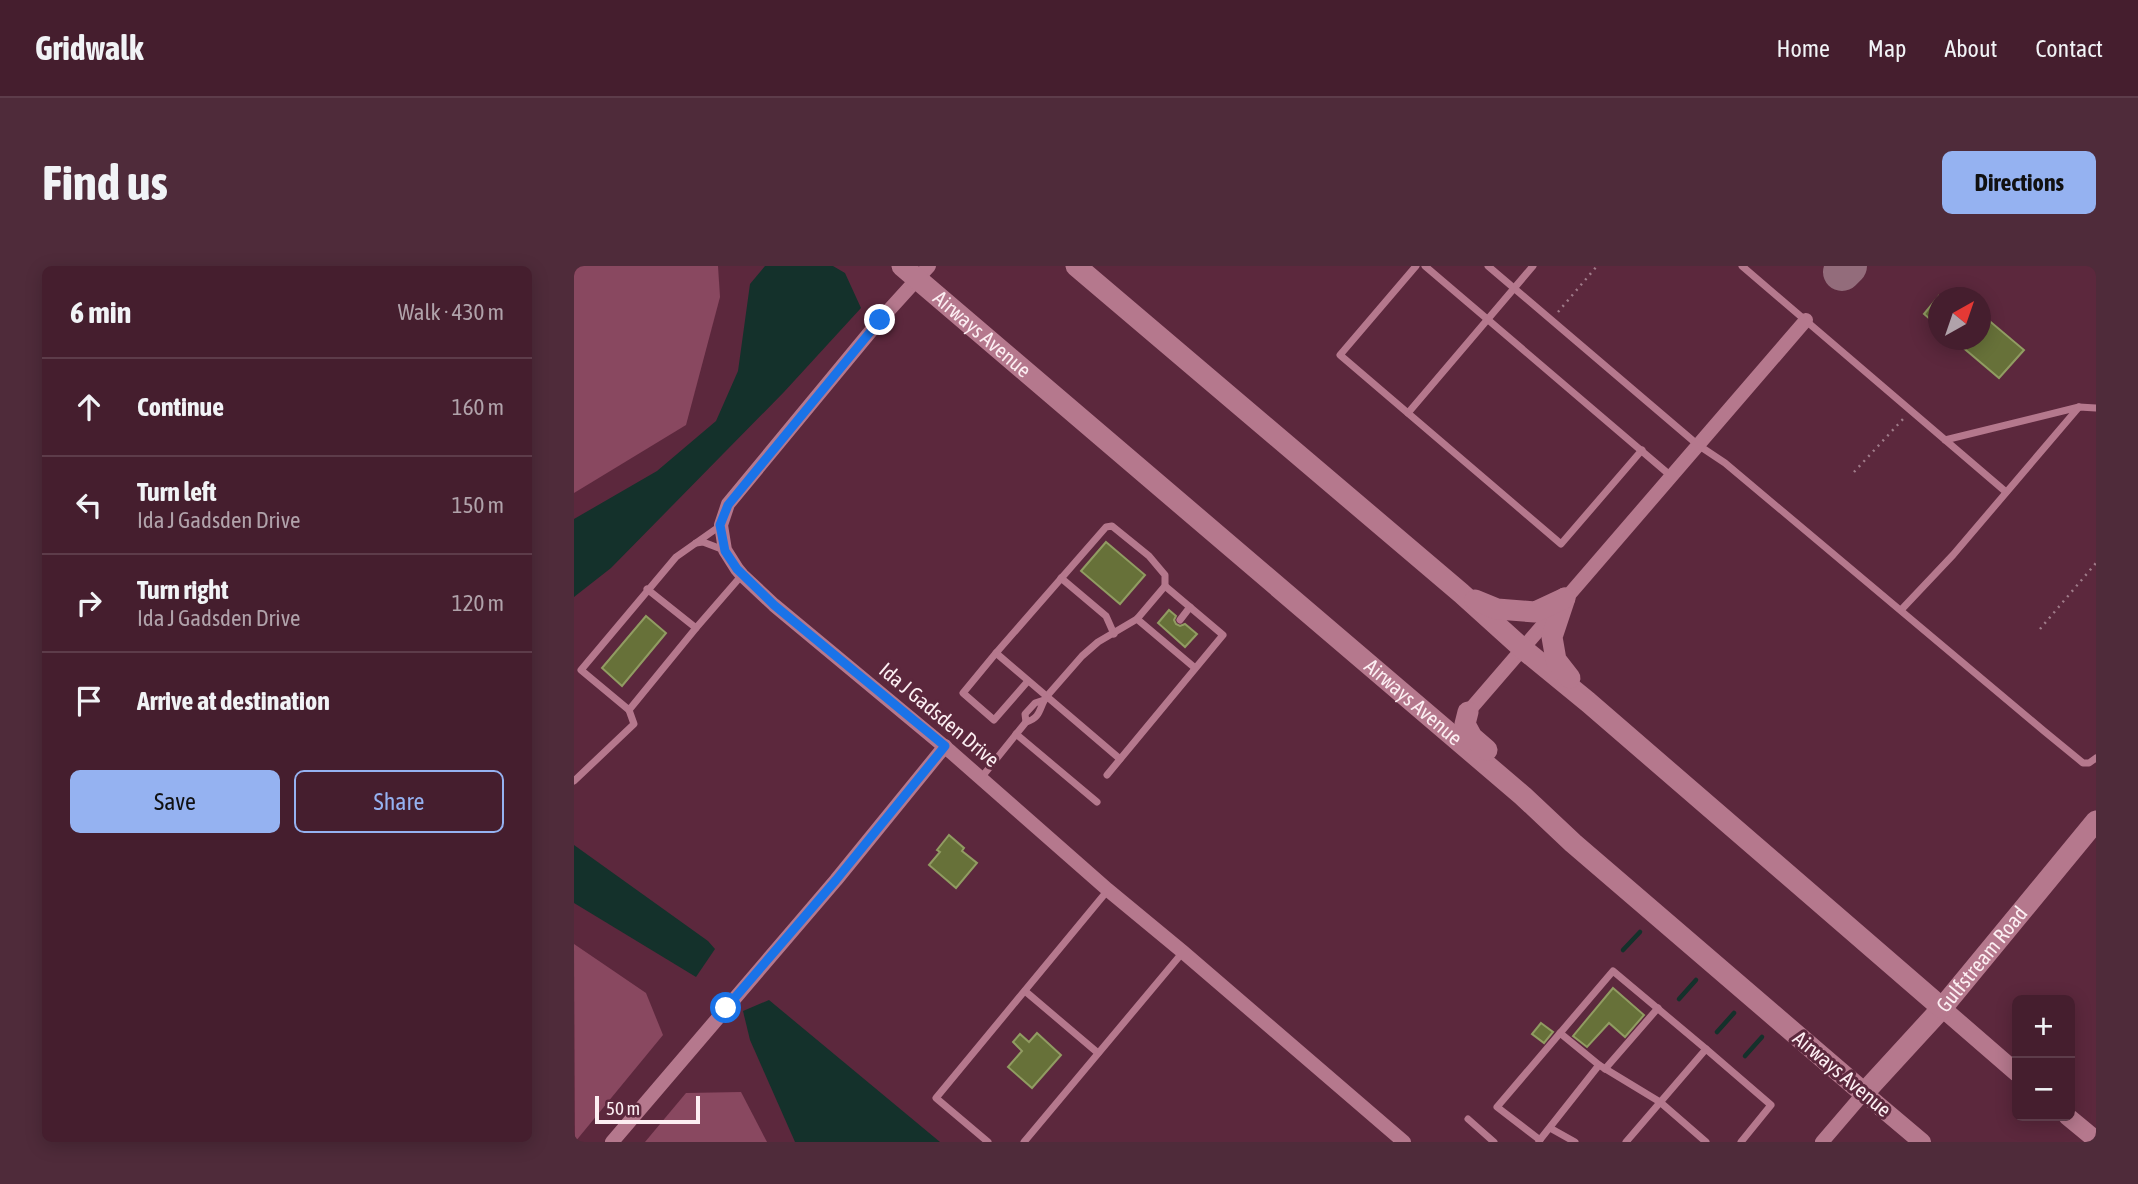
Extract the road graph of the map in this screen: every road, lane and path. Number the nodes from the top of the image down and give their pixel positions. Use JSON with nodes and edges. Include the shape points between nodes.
{"nodes":[{"id":1,"x":1076,"y":266,"type":"edge"},
{"id":2,"x":1416,"y":266,"type":"edge"},
{"id":3,"x":1425,"y":266,"type":"edge"},
{"id":4,"x":1488,"y":266,"type":"edge"},
{"id":5,"x":1533,"y":266,"type":"edge"},
{"id":6,"x":1597,"y":266,"type":"edge"},
{"id":7,"x":1742,"y":266,"type":"edge"},
{"id":8,"x":916,"y":271,"type":"edge"},
{"id":9,"x":1514,"y":288,"type":"junction"},
{"id":10,"x":1488,"y":319,"type":"junction"},
{"id":11,"x":1551,"y":320,"type":"junction"},
{"id":12,"x":1805,"y":320,"type":"junction"},
{"id":13,"x":2079,"y":407,"type":"junction"},
{"id":14,"x":2096,"y":408,"type":"edge"},
{"id":15,"x":1910,"y":410,"type":"junction"},
{"id":16,"x":1408,"y":413,"type":"junction"},
{"id":17,"x":1945,"y":440,"type":"junction"},
{"id":18,"x":1698,"y":445,"type":"junction"},
{"id":19,"x":1642,"y":450,"type":"junction"},
{"id":20,"x":1854,"y":472,"type":"dead end"},
{"id":21,"x":1672,"y":476,"type":"junction"},
{"id":22,"x":2006,"y":492,"type":"junction"},
{"id":23,"x":720,"y":525,"type":"junction"},
{"id":24,"x":695,"y":543,"type":"junction"},
{"id":25,"x":725,"y":550,"type":"junction"},
{"id":26,"x":2096,"y":564,"type":"edge"},
{"id":27,"x":742,"y":575,"type":"junction"},
{"id":28,"x":1061,"y":578,"type":"junction"},
{"id":29,"x":1165,"y":586,"type":"junction"},
{"id":30,"x":648,"y":589,"type":"junction"},
{"id":31,"x":1461,"y":593,"type":"junction"},
{"id":32,"x":1565,"y":598,"type":"junction"},
{"id":33,"x":1190,"y":607,"type":"junction"},
{"id":34,"x":1901,"y":610,"type":"junction"},
{"id":35,"x":1137,"y":619,"type":"junction"},
{"id":36,"x":1180,"y":620,"type":"dead end"},
{"id":37,"x":696,"y":628,"type":"junction"},
{"id":38,"x":2040,"y":629,"type":"dead end"},
{"id":39,"x":1169,"y":633,"type":"dead end"},
{"id":40,"x":1114,"y":634,"type":"junction"},
{"id":41,"x":1163,"y":641,"type":"junction"},
{"id":42,"x":1523,"y":649,"type":"junction"},
{"id":43,"x":996,"y":653,"type":"junction"},
{"id":44,"x":577,"y":667,"type":"edge"},
{"id":45,"x":1195,"y":668,"type":"junction"},
{"id":46,"x":1028,"y":681,"type":"junction"},
{"id":47,"x":1045,"y":698,"type":"junction"},
{"id":48,"x":1412,"y":701,"type":"junction"},
{"id":49,"x":1588,"y":702,"type":"junction"},
{"id":50,"x":629,"y":710,"type":"junction"},
{"id":51,"x":1468,"y":712,"type":"junction"},
{"id":52,"x":1016,"y":734,"type":"junction"},
{"id":53,"x":945,"y":746,"type":"junction"},
{"id":54,"x":2096,"y":758,"type":"edge"},
{"id":55,"x":1120,"y":759,"type":"junction"},
{"id":56,"x":1107,"y":775,"type":"dead end"},
{"id":57,"x":981,"y":778,"type":"junction"},
{"id":58,"x":574,"y":781,"type":"edge"},
{"id":59,"x":1523,"y":796,"type":"junction"},
{"id":60,"x":1097,"y":802,"type":"dead end"},
{"id":61,"x":2096,"y":821,"type":"edge"},
{"id":62,"x":1108,"y":890,"type":"junction"},
{"id":63,"x":1183,"y":952,"type":"junction"},
{"id":64,"x":1025,"y":991,"type":"junction"},
{"id":65,"x":1658,"y":1008,"type":"junction"},
{"id":66,"x":1942,"y":1008,"type":"junction"},
{"id":67,"x":1560,"y":1033,"type":"junction"},
{"id":68,"x":1706,"y":1049,"type":"junction"},
{"id":69,"x":1098,"y":1053,"type":"junction"},
{"id":70,"x":1602,"y":1067,"type":"junction"},
{"id":71,"x":2012,"y":1069,"type":"edge"},
{"id":72,"x":1864,"y":1093,"type":"junction"},
{"id":73,"x":1660,"y":1102,"type":"junction"},
{"id":74,"x":1468,"y":1119,"type":"dead end"},
{"id":75,"x":2073,"y":1121,"type":"edge"},
{"id":76,"x":1549,"y":1128,"type":"junction"},
{"id":77,"x":2096,"y":1140,"type":"edge"},
{"id":78,"x":1539,"y":1141,"type":"edge"},
{"id":79,"x":612,"y":1142,"type":"edge"},
{"id":80,"x":988,"y":1142,"type":"edge"},
{"id":81,"x":1024,"y":1142,"type":"edge"},
{"id":82,"x":1404,"y":1142,"type":"edge"},
{"id":83,"x":1494,"y":1142,"type":"edge"},
{"id":84,"x":1575,"y":1142,"type":"edge"},
{"id":85,"x":1626,"y":1142,"type":"edge"},
{"id":86,"x":1706,"y":1142,"type":"edge"},
{"id":87,"x":1741,"y":1142,"type":"edge"},
{"id":88,"x":1822,"y":1142,"type":"edge"},
{"id":89,"x":1922,"y":1142,"type":"edge"}],
"edges":[{"from":1,"to":31,"type":"main road"},
{"from":2,"to":16,"type":"lane","via":[[1340,355]]},
{"from":3,"to":10,"type":"lane"},
{"from":4,"to":9,"type":"lane"},
{"from":5,"to":9,"type":"lane"},
{"from":6,"to":11,"type":"path"},
{"from":7,"to":12,"type":"lane"},
{"from":8,"to":23,"type":"street","via":[[728,505]]},
{"from":8,"to":48,"type":"main road","name":"Airways Avenue"},
{"from":9,"to":10,"type":"lane"},
{"from":9,"to":11,"type":"lane"},
{"from":10,"to":16,"type":"lane"},
{"from":10,"to":19,"type":"lane"},
{"from":11,"to":18,"type":"lane"},
{"from":12,"to":15,"type":"lane"},
{"from":12,"to":18,"type":"street"},
{"from":13,"to":14,"type":"lane"},
{"from":13,"to":17,"type":"lane"},
{"from":13,"to":22,"type":"lane"},
{"from":15,"to":17,"type":"lane"},
{"from":15,"to":20,"type":"path"},
{"from":16,"to":19,"type":"lane","via":[[1561,544]]},
{"from":17,"to":22,"type":"lane"},
{"from":18,"to":21,"type":"street"},
{"from":18,"to":34,"type":"lane"},
{"from":19,"to":21,"type":"lane"},
{"from":21,"to":32,"type":"street"},
{"from":22,"to":34,"type":"lane"},
{"from":23,"to":24,"type":"lane"},
{"from":23,"to":25,"type":"street","name":"Ida J Gadsden Drive"},
{"from":24,"to":25,"type":"lane"},
{"from":24,"to":30,"type":"lane"},
{"from":25,"to":27,"type":"street","name":"Ida J Gadsden Drive"},
{"from":26,"to":38,"type":"path"},
{"from":27,"to":37,"type":"lane"},
{"from":27,"to":53,"type":"street","name":"Ida J Gadsden Drive"},
{"from":28,"to":29,"type":"lane","via":[[1106,527],[1112,526],[1149,555],[1165,575]]},
{"from":28,"to":40,"type":"lane","via":[[1106,616]]},
{"from":28,"to":43,"type":"lane"},
{"from":29,"to":33,"type":"lane"},
{"from":29,"to":35,"type":"lane"},
{"from":30,"to":37,"type":"lane"},
{"from":30,"to":44,"type":"lane"},
{"from":31,"to":32,"type":"main road","via":[[1497,609],[1535,612]]},
{"from":31,"to":42,"type":"main road"},
{"from":32,"to":42,"type":"street"},
{"from":32,"to":49,"type":"main road","via":[[1552,637],[1556,660]]},
{"from":33,"to":36,"type":"lane"},
{"from":33,"to":45,"type":"lane","via":[[1223,635]]},
{"from":34,"to":54,"type":"lane","via":[[2083,763]]},
{"from":35,"to":40,"type":"lane"},
{"from":35,"to":41,"type":"lane"},
{"from":37,"to":50,"type":"lane"},
{"from":39,"to":41,"type":"lane"},
{"from":40,"to":47,"type":"lane","via":[[1082,656]]},
{"from":41,"to":45,"type":"lane"},
{"from":42,"to":49,"type":"main road"},
{"from":42,"to":51,"type":"street"},
{"from":43,"to":46,"type":"lane"},
{"from":43,"to":46,"type":"lane","via":[[963,693],[973,702],[994,720]]},
{"from":44,"to":50,"type":"lane"},
{"from":45,"to":55,"type":"lane"},
{"from":46,"to":47,"type":"lane"},
{"from":47,"to":52,"type":"lane","via":[[1025,714],[1026,722]]},
{"from":47,"to":55,"type":"lane"},
{"from":48,"to":51,"type":"main road","via":[[1446,715]]},
{"from":48,"to":59,"type":"main road","name":"Airways Avenue"},
{"from":49,"to":66,"type":"main road"},
{"from":50,"to":58,"type":"lane","via":[[634,724]]},
{"from":51,"to":59,"type":"main road","via":[[1465,724],[1472,737],[1504,765]]},
{"from":52,"to":57,"type":"lane"},
{"from":52,"to":60,"type":"lane"},
{"from":53,"to":57,"type":"street","name":"Ida J Gadsden Drive"},
{"from":53,"to":79,"type":"street"},
{"from":55,"to":56,"type":"lane"},
{"from":57,"to":62,"type":"street","name":"Ida J Gadsden Drive"},
{"from":59,"to":72,"type":"main road","name":"Airways Avenue"},
{"from":61,"to":66,"type":"main road","name":"Gulfstream Road"},
{"from":62,"to":63,"type":"street","name":"Ida J Gadsden Drive"},
{"from":62,"to":64,"type":"lane"},
{"from":63,"to":69,"type":"lane"},
{"from":63,"to":82,"type":"street","name":"Ida J Gadsden Drive"},
{"from":64,"to":69,"type":"lane"},
{"from":64,"to":80,"type":"lane","via":[[936,1098]]},
{"from":65,"to":67,"type":"lane","via":[[1613,971]]},
{"from":65,"to":68,"type":"lane"},
{"from":65,"to":70,"type":"lane"},
{"from":66,"to":71,"type":"street"},
{"from":66,"to":72,"type":"main road","name":"Gulfstream Road"},
{"from":67,"to":70,"type":"lane"},
{"from":67,"to":78,"type":"lane","via":[[1497,1107]]},
{"from":68,"to":73,"type":"lane"},
{"from":68,"to":87,"type":"lane","via":[[1771,1105]]},
{"from":69,"to":81,"type":"lane"},
{"from":70,"to":73,"type":"lane"},
{"from":70,"to":76,"type":"lane"},
{"from":72,"to":88,"type":"street"},
{"from":72,"to":89,"type":"street","name":"Airways Avenue"},
{"from":73,"to":85,"type":"lane"},
{"from":73,"to":86,"type":"lane"},
{"from":74,"to":83,"type":"lane"},
{"from":75,"to":77,"type":"street"},
{"from":76,"to":78,"type":"lane"},
{"from":76,"to":84,"type":"lane"}]}
